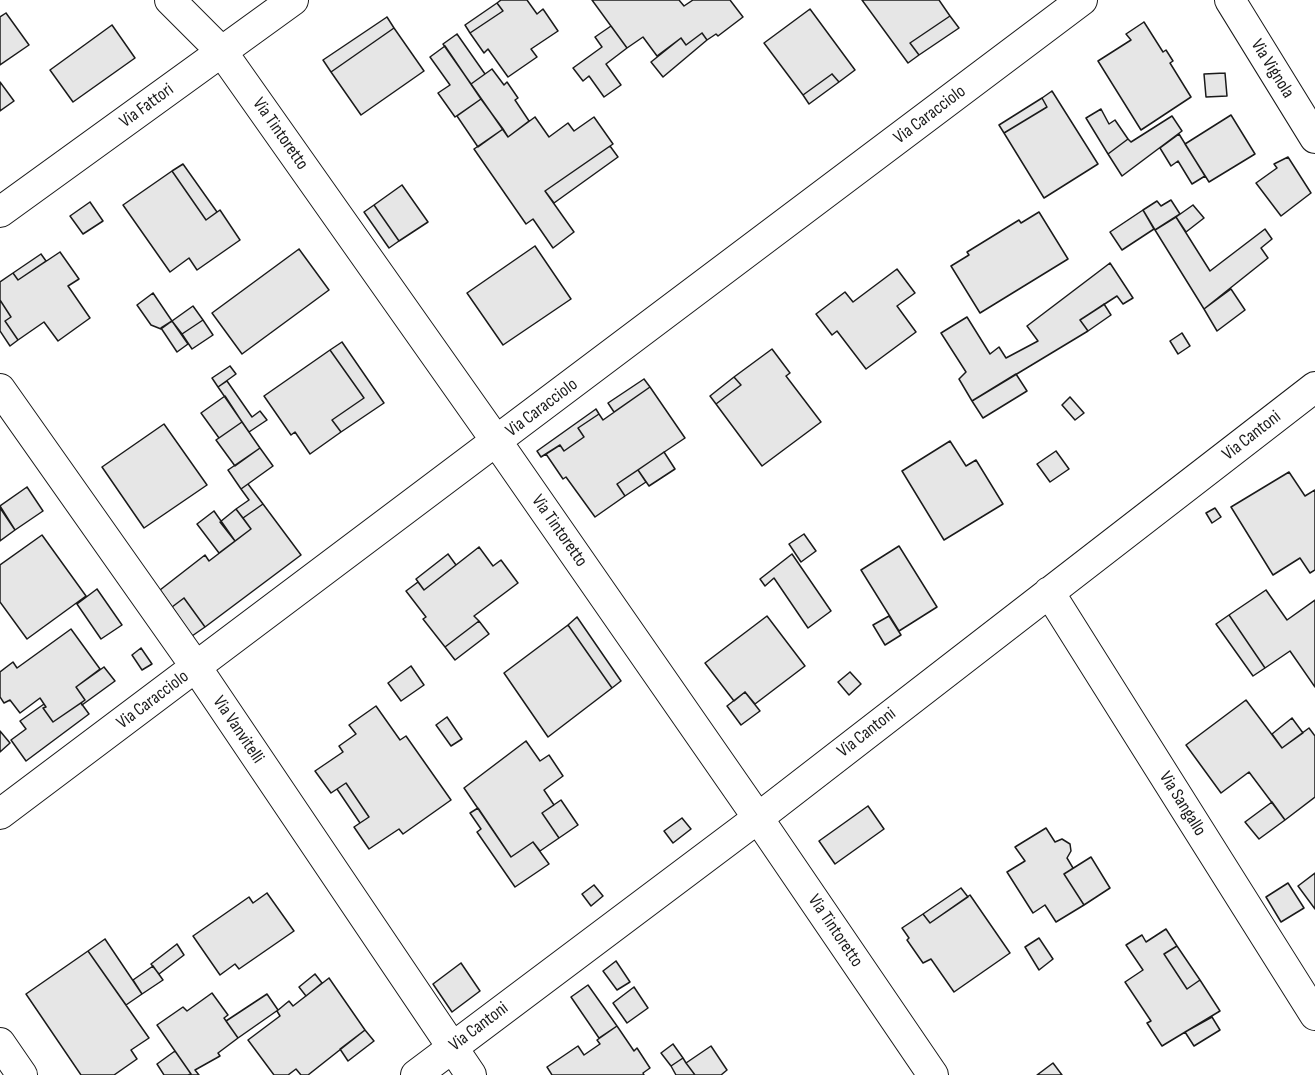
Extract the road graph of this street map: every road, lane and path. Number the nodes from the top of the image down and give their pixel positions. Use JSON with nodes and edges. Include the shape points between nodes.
{"nodes":[{"id":1,"x":170,"y":0,"type":"edge"},
{"id":2,"x":293,"y":0,"type":"edge"},
{"id":3,"x":1082,"y":0,"type":"edge"},
{"id":4,"x":1230,"y":0,"type":"edge"},
{"id":5,"x":222,"y":52,"type":"junction"},
{"id":6,"x":1315,"y":138,"type":"edge"},
{"id":7,"x":0,"y":212,"type":"edge"},
{"id":8,"x":1315,"y":387,"type":"edge"},
{"id":9,"x":0,"y":389,"type":"edge"},
{"id":10,"x":497,"y":442,"type":"junction"},
{"id":11,"x":1049,"y":592,"type":"junction"},
{"id":12,"x":196,"y":668,"type":"junction"},
{"id":13,"x":0,"y":814,"type":"edge"},
{"id":14,"x":758,"y":818,"type":"junction"},
{"id":15,"x":1315,"y":1015,"type":"edge"},
{"id":16,"x":0,"y":1043,"type":"edge"},
{"id":17,"x":452,"y":1047,"type":"junction"},
{"id":18,"x":22,"y":1075,"type":"edge"},
{"id":19,"x":416,"y":1075,"type":"edge"},
{"id":20,"x":471,"y":1075,"type":"edge"},
{"id":21,"x":933,"y":1075,"type":"edge"}],
"edges":[{"from":1,"to":5,"type":"street","name":"Via Tintoretto"},
{"from":2,"to":5,"type":"street","name":"Via Fattori"},
{"from":3,"to":10,"type":"street","name":"Via Caracciolo"},
{"from":4,"to":6,"type":"street","name":"Via Vignola"},
{"from":5,"to":7,"type":"street","name":"Via Fattori"},
{"from":5,"to":10,"type":"street","name":"Via Tintoretto"},
{"from":8,"to":11,"type":"street","name":"Via Cantoni"},
{"from":9,"to":12,"type":"street","name":"Via Vanvitelli"},
{"from":10,"to":12,"type":"street","name":"Via Caracciolo"},
{"from":10,"to":14,"type":"street","name":"Via Tintoretto"},
{"from":11,"to":14,"type":"street","name":"Via Cantoni"},
{"from":11,"to":15,"type":"street","name":"Via Sangallo"},
{"from":12,"to":13,"type":"street","name":"Via Caracciolo"},
{"from":12,"to":17,"type":"street","name":"Via Vanvitelli"},
{"from":14,"to":17,"type":"street","name":"Via Cantoni"},
{"from":14,"to":21,"type":"street","name":"Via Tintoretto"},
{"from":16,"to":18,"type":"street"},
{"from":17,"to":19,"type":"street","name":"Via Cantoni"},
{"from":17,"to":20,"type":"street","name":"Via Vanvitelli"}]}
